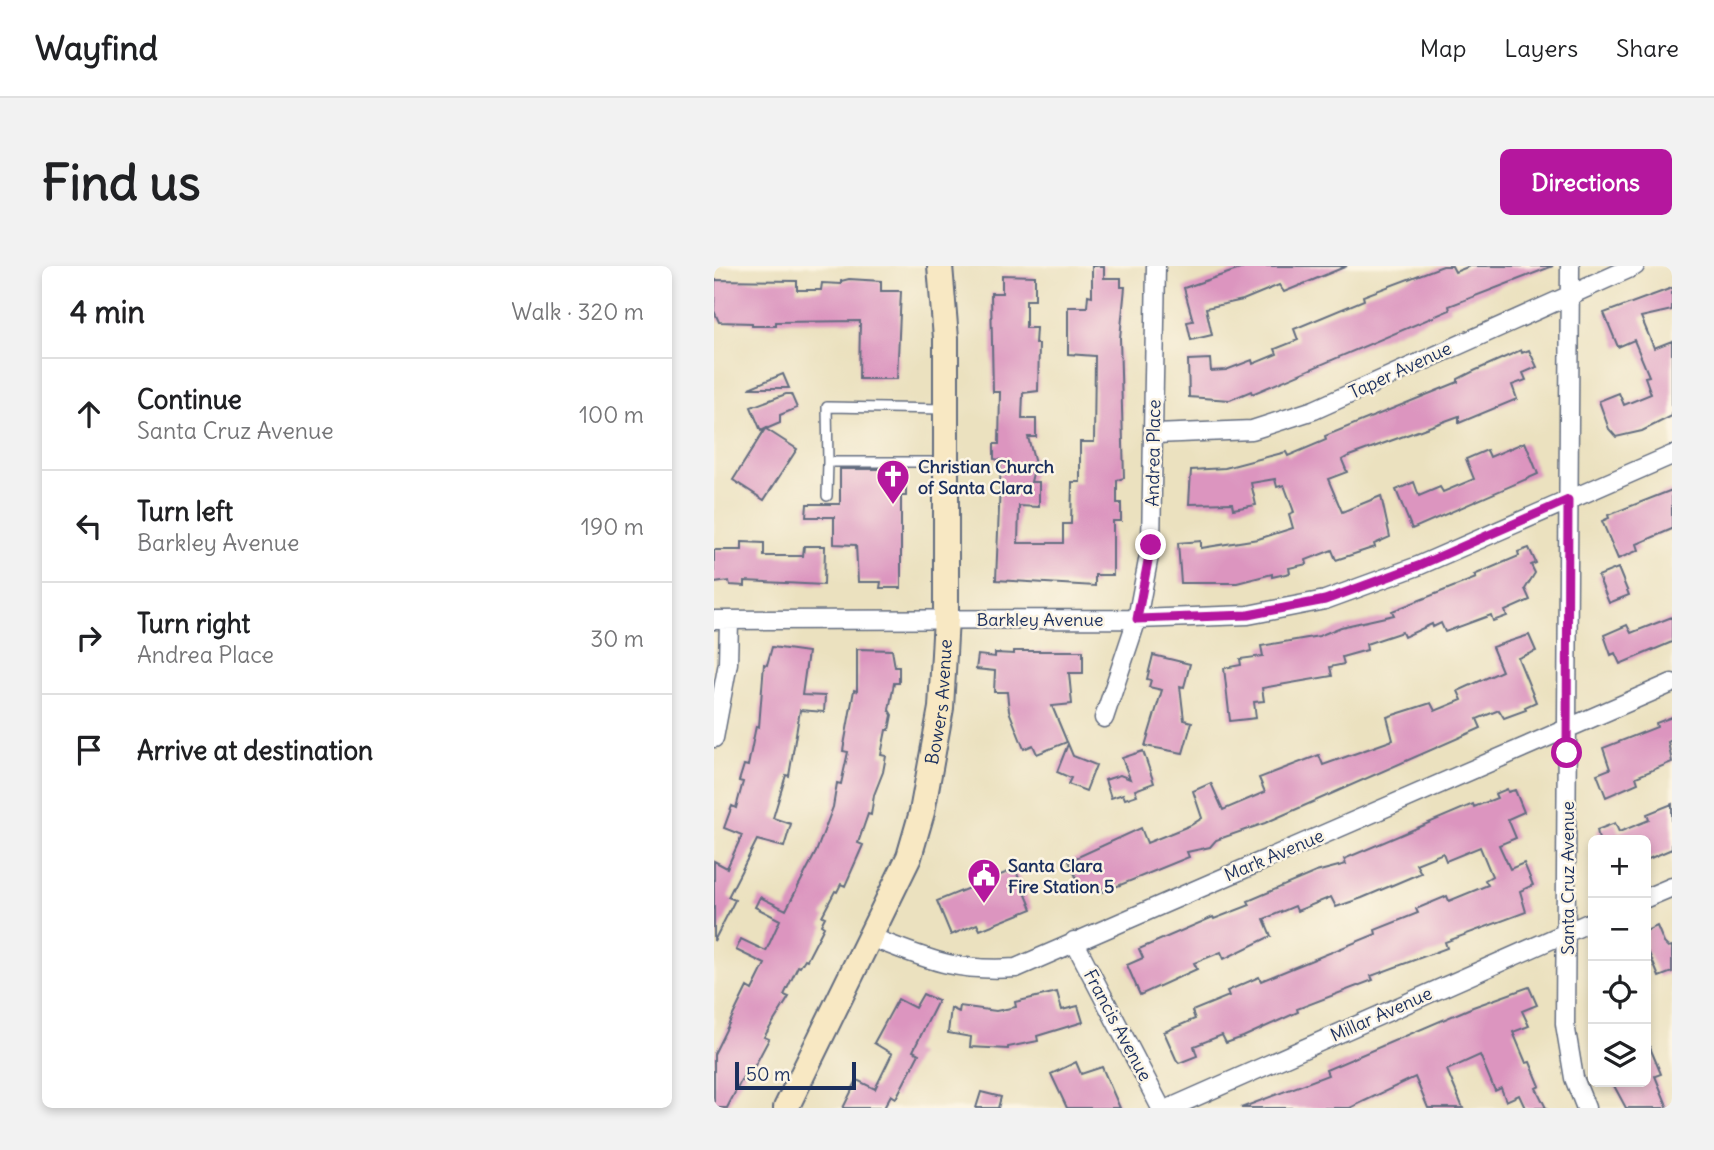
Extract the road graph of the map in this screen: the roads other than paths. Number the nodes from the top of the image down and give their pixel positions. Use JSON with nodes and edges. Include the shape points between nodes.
{"nodes":[{"id":1,"x":940,"y":266,"type":"edge"},
{"id":2,"x":1156,"y":266,"type":"edge"},
{"id":3,"x":1570,"y":266,"type":"edge"},
{"id":4,"x":1635,"y":266,"type":"edge"},
{"id":5,"x":1569,"y":295,"type":"junction"},
{"id":6,"x":947,"y":409,"type":"junction"},
{"id":7,"x":1155,"y":434,"type":"junction"},
{"id":8,"x":1672,"y":455,"type":"edge"},
{"id":9,"x":828,"y":462,"type":"junction"},
{"id":10,"x":947,"y":462,"type":"junction"},
{"id":11,"x":827,"y":496,"type":"dead end"},
{"id":12,"x":1568,"y":500,"type":"junction"},
{"id":13,"x":946,"y":618,"type":"junction"},
{"id":14,"x":1137,"y":619,"type":"junction"},
{"id":15,"x":721,"y":621,"type":"edge"},
{"id":16,"x":1672,"y":683,"type":"edge"},
{"id":17,"x":1104,"y":718,"type":"dead end"},
{"id":18,"x":1568,"y":729,"type":"junction"},
{"id":19,"x":714,"y":738,"type":"edge"},
{"id":20,"x":1672,"y":887,"type":"edge"},
{"id":21,"x":1651,"y":896,"type":"edge"},
{"id":22,"x":1588,"y":923,"type":"edge"},
{"id":23,"x":1567,"y":932,"type":"junction"},
{"id":24,"x":870,"y":937,"type":"junction"},
{"id":25,"x":1074,"y":941,"type":"junction"},
{"id":26,"x":786,"y":1108,"type":"edge"},
{"id":27,"x":1161,"y":1108,"type":"edge"},
{"id":28,"x":1170,"y":1108,"type":"edge"},
{"id":29,"x":1586,"y":1108,"type":"edge"}],
"edges":[{"from":1,"to":6,"type":"main road","name":"Bowers Avenue"},
{"from":2,"to":7,"type":"street","name":"Andrea Place"},
{"from":3,"to":5,"type":"street","name":"Santa Cruz Avenue"},
{"from":4,"to":5,"type":"street","name":"Taper Avenue"},
{"from":5,"to":7,"type":"street","name":"Taper Avenue","via":[[1314,410],[1252,430]]},
{"from":5,"to":12,"type":"street","name":"Santa Cruz Avenue"},
{"from":6,"to":9,"type":"lane","via":[[827,407]]},
{"from":6,"to":10,"type":"main road","name":"Bowers Avenue"},
{"from":7,"to":14,"type":"street","name":"Andrea Place","via":[[1151,545]]},
{"from":8,"to":12,"type":"street","name":"Barkley Avenue"},
{"from":9,"to":10,"type":"lane"},
{"from":9,"to":11,"type":"lane"},
{"from":10,"to":13,"type":"main road","name":"Bowers Avenue"},
{"from":12,"to":14,"type":"street","name":"Barkley Avenue","via":[[1418,566],[1325,600],[1248,615]]},
{"from":12,"to":18,"type":"street","name":"Santa Cruz Avenue"},
{"from":13,"to":14,"type":"street","name":"Barkley Avenue"},
{"from":13,"to":15,"type":"street","name":"Barkley Avenue"},
{"from":13,"to":24,"type":"main road","name":"Bowers Avenue","via":[[941,708],[922,812],[909,857]]},
{"from":14,"to":17,"type":"street","name":"Andrea Place"},
{"from":15,"to":19,"type":"street","via":[[728,663]]},
{"from":16,"to":18,"type":"street","name":"Mark Avenue"},
{"from":18,"to":23,"type":"street","name":"Santa Cruz Avenue"},
{"from":18,"to":25,"type":"street","name":"Mark Avenue"},
{"from":20,"to":21,"type":"street"},
{"from":22,"to":23,"type":"street","name":"Millar Avenue"},
{"from":23,"to":28,"type":"street","name":"Millar Avenue"},
{"from":23,"to":29,"type":"street","name":"Santa Cruz Avenue","via":[[1568,1053]]},
{"from":24,"to":25,"type":"street","name":"Mark Avenue","via":[[940,965],[979,970],[1016,968]]},
{"from":24,"to":26,"type":"main road","name":"Bowers Avenue"},
{"from":25,"to":27,"type":"street","name":"Francis Avenue"}]}
